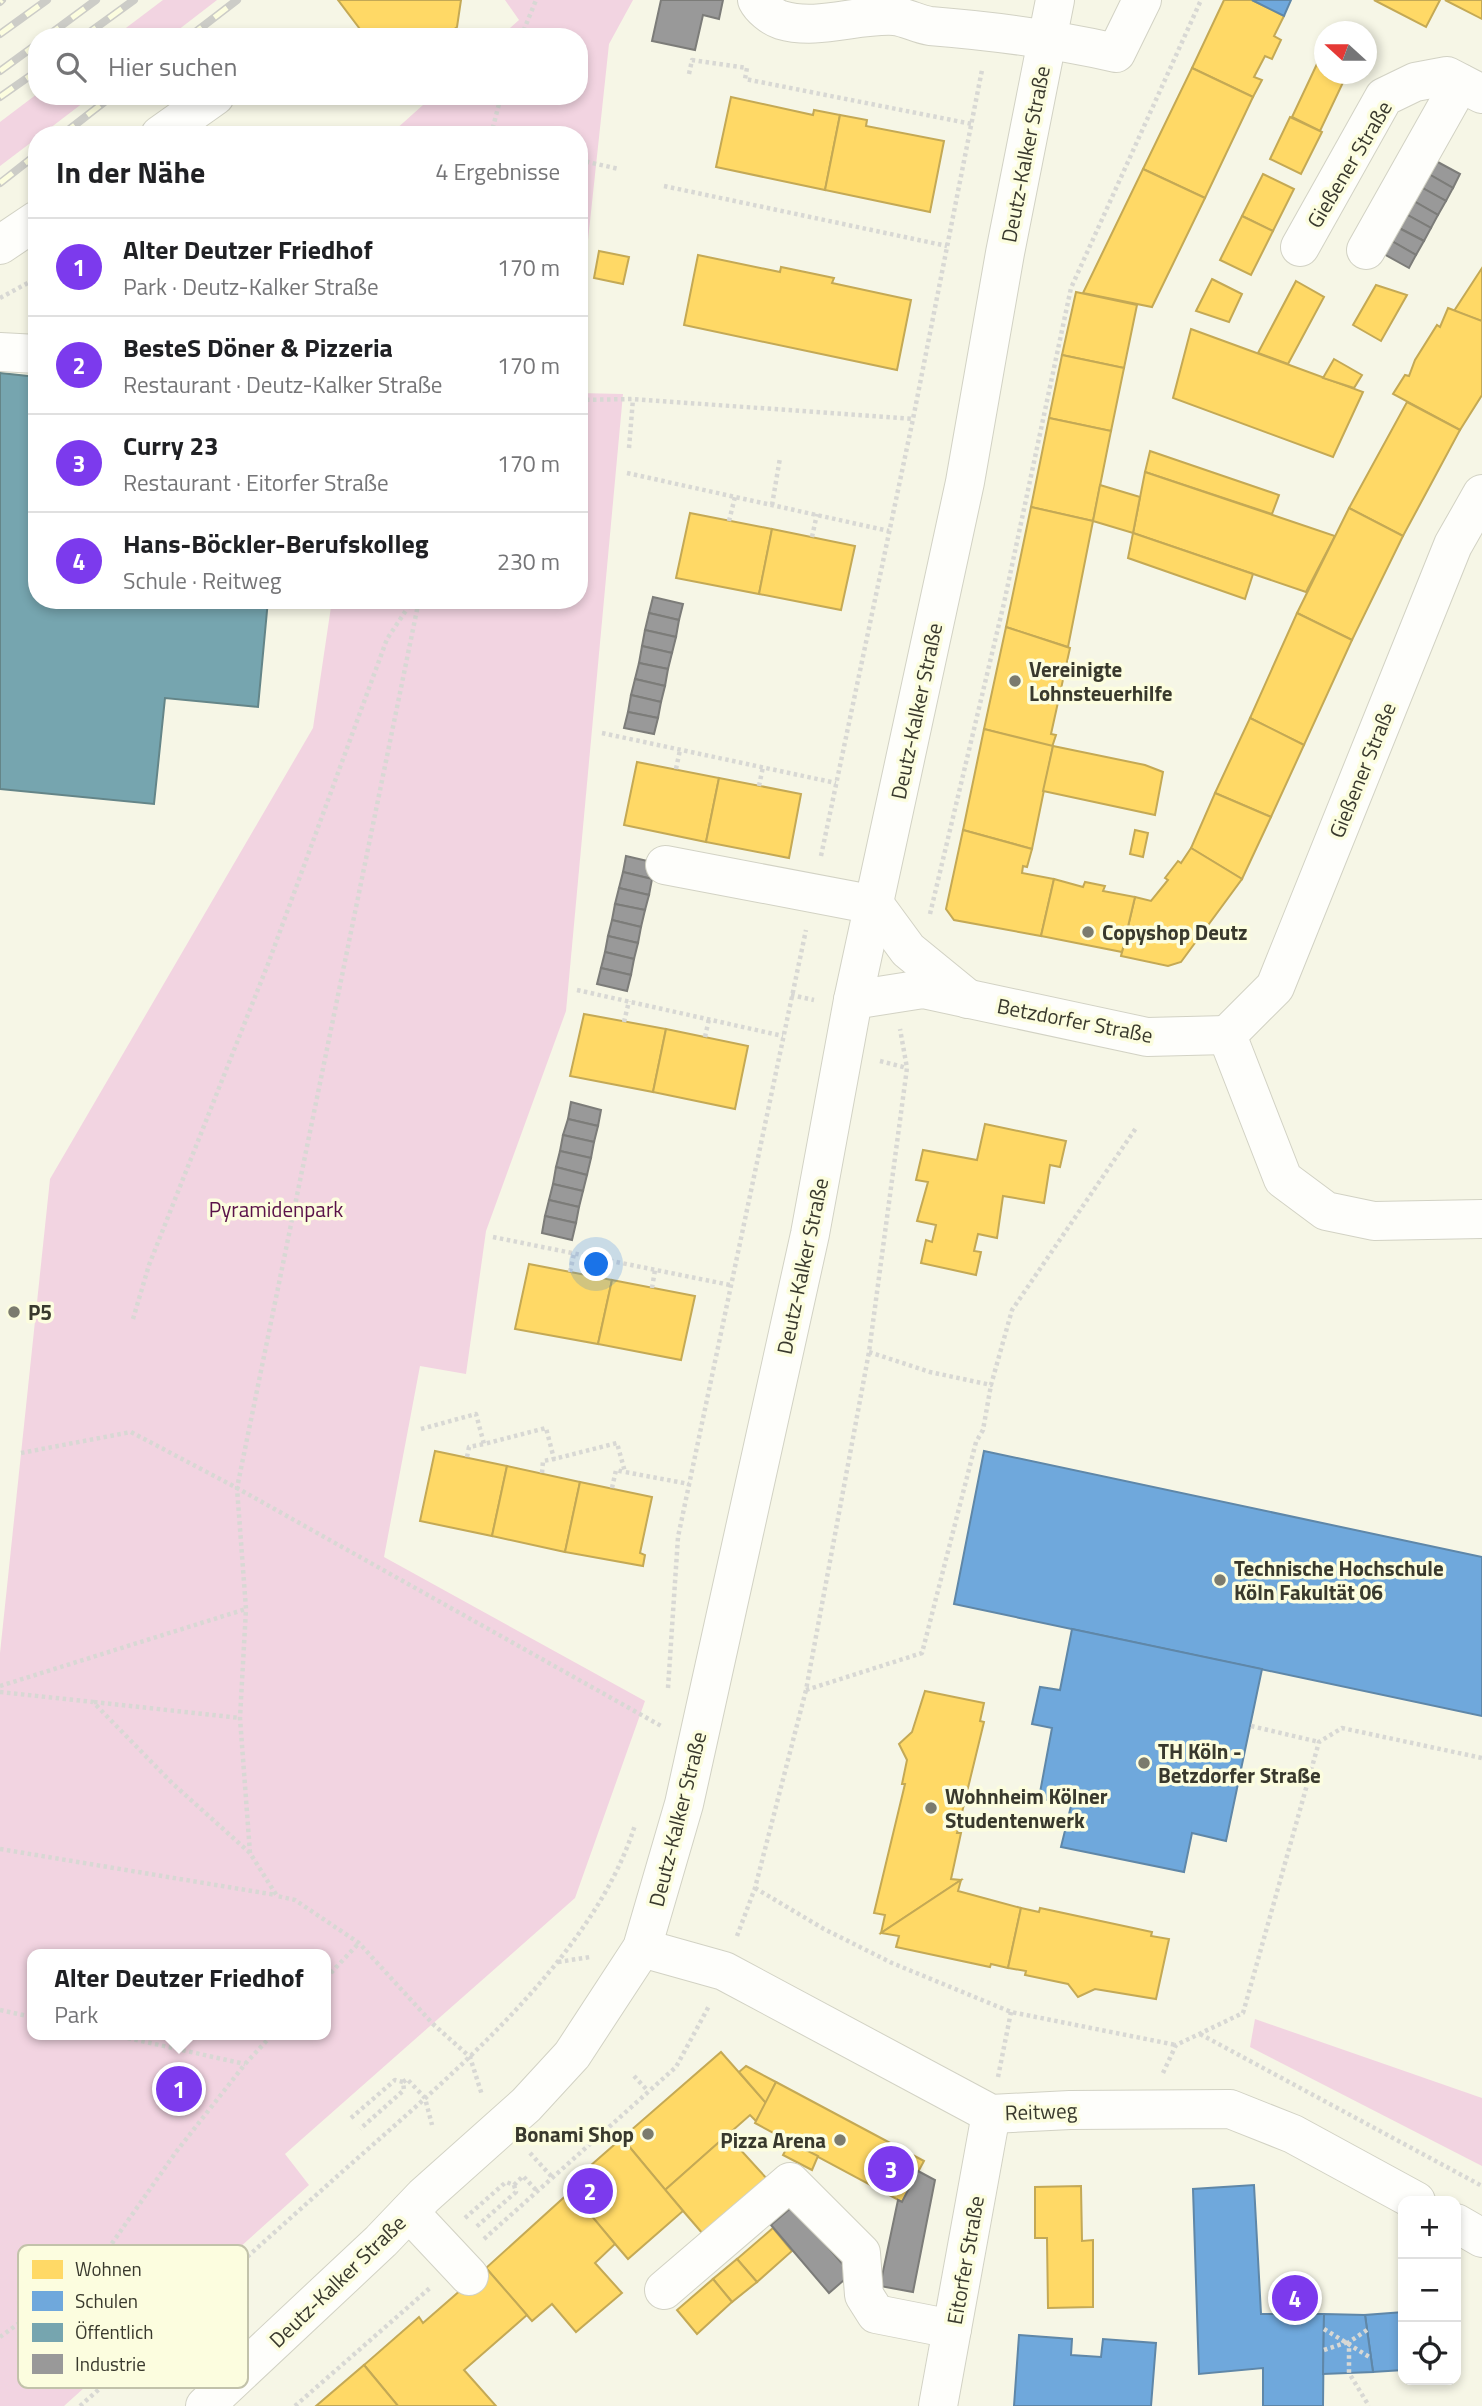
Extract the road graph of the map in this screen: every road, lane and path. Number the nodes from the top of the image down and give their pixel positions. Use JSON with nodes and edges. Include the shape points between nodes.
{"nodes":[{"id":1,"x":536,"y":0,"type":"edge"},
{"id":2,"x":757,"y":0,"type":"edge"},
{"id":3,"x":1055,"y":0,"type":"edge"},
{"id":4,"x":1142,"y":0,"type":"edge"},
{"id":5,"x":1201,"y":0,"type":"edge"},
{"id":6,"x":525,"y":28,"type":"edge"},
{"id":7,"x":990,"y":30,"type":"junction"},
{"id":8,"x":1048,"y":37,"type":"junction"},
{"id":9,"x":688,"y":74,"type":"dead end"},
{"id":10,"x":1471,"y":88,"type":"edge"},
{"id":11,"x":202,"y":105,"type":"edge"},
{"id":12,"x":499,"y":105,"type":"edge"},
{"id":13,"x":972,"y":124,"type":"junction"},
{"id":14,"x":173,"y":126,"type":"edge"},
{"id":15,"x":493,"y":126,"type":"edge"},
{"id":16,"x":588,"y":162,"type":"edge"},
{"id":17,"x":619,"y":169,"type":"dead end"},
{"id":18,"x":664,"y":187,"type":"dead end"},
{"id":19,"x":28,"y":226,"type":"edge"},
{"id":20,"x":0,"y":246,"type":"edge"},
{"id":21,"x":947,"y":246,"type":"junction"},
{"id":22,"x":1300,"y":247,"type":"dead end"},
{"id":23,"x":1366,"y":250,"type":"dead end"},
{"id":24,"x":28,"y":283,"type":"edge"},
{"id":25,"x":0,"y":298,"type":"edge"},
{"id":26,"x":0,"y":352,"type":"edge"},
{"id":27,"x":28,"y":354,"type":"edge"},
{"id":28,"x":633,"y":399,"type":"junction"},
{"id":29,"x":588,"y":400,"type":"edge"},
{"id":30,"x":913,"y":419,"type":"junction"},
{"id":31,"x":629,"y":448,"type":"dead end"},
{"id":32,"x":780,"y":458,"type":"dead end"},
{"id":33,"x":627,"y":473,"type":"dead end"},
{"id":34,"x":1482,"y":494,"type":"edge"},
{"id":35,"x":735,"y":497,"type":"junction"},
{"id":36,"x":772,"y":505,"type":"junction"},
{"id":37,"x":817,"y":514,"type":"junction"},
{"id":38,"x":729,"y":521,"type":"dead end"},
{"id":39,"x":889,"y":531,"type":"junction"},
{"id":40,"x":812,"y":537,"type":"dead end"},
{"id":41,"x":407,"y":609,"type":"edge"},
{"id":42,"x":417,"y":609,"type":"edge"},
{"id":43,"x":602,"y":733,"type":"dead end"},
{"id":44,"x":680,"y":750,"type":"junction"},
{"id":45,"x":763,"y":767,"type":"junction"},
{"id":46,"x":676,"y":769,"type":"dead end"},
{"id":47,"x":836,"y":783,"type":"junction"},
{"id":48,"x":759,"y":786,"type":"dead end"},
{"id":49,"x":665,"y":865,"type":"dead end"},
{"id":50,"x":813,"y":894,"type":"junction"},
{"id":51,"x":874,"y":905,"type":"junction"},
{"id":52,"x":908,"y":950,"type":"junction"},
{"id":53,"x":577,"y":990,"type":"dead end"},
{"id":54,"x":894,"y":992,"type":"junction"},
{"id":55,"x":968,"y":999,"type":"junction"},
{"id":56,"x":853,"y":1000,"type":"junction"},
{"id":57,"x":629,"y":1001,"type":"junction"},
{"id":58,"x":709,"y":1019,"type":"junction"},
{"id":59,"x":624,"y":1022,"type":"dead end"},
{"id":60,"x":1227,"y":1035,"type":"junction"},
{"id":61,"x":783,"y":1036,"type":"junction"},
{"id":62,"x":705,"y":1037,"type":"dead end"},
{"id":63,"x":1136,"y":1128,"type":"dead end"},
{"id":64,"x":1482,"y":1219,"type":"edge"},
{"id":65,"x":493,"y":1237,"type":"dead end"},
{"id":66,"x":574,"y":1254,"type":"junction"},
{"id":67,"x":655,"y":1270,"type":"junction"},
{"id":68,"x":570,"y":1272,"type":"dead end"},
{"id":69,"x":730,"y":1284,"type":"junction"},
{"id":70,"x":652,"y":1287,"type":"dead end"},
{"id":71,"x":133,"y":1319,"type":"dead end"},
{"id":72,"x":869,"y":1352,"type":"junction"},
{"id":73,"x":991,"y":1385,"type":"junction"},
{"id":74,"x":421,"y":1429,"type":"dead end"},
{"id":75,"x":484,"y":1444,"type":"junction"},
{"id":76,"x":21,"y":1452,"type":"dead end"},
{"id":77,"x":467,"y":1457,"type":"dead end"},
{"id":78,"x":554,"y":1459,"type":"junction"},
{"id":79,"x":625,"y":1472,"type":"junction"},
{"id":80,"x":542,"y":1473,"type":"dead end"},
{"id":81,"x":689,"y":1484,"type":"junction"},
{"id":82,"x":237,"y":1488,"type":"junction"},
{"id":83,"x":612,"y":1488,"type":"dead end"},
{"id":84,"x":246,"y":1609,"type":"junction"},
{"id":85,"x":0,"y":1686,"type":"edge"},
{"id":86,"x":806,"y":1690,"type":"junction"},
{"id":87,"x":0,"y":1692,"type":"edge"},
{"id":88,"x":667,"y":1701,"type":"dead end"},
{"id":89,"x":93,"y":1702,"type":"junction"},
{"id":90,"x":666,"y":1715,"type":"dead end"},
{"id":91,"x":240,"y":1718,"type":"junction"},
{"id":92,"x":1251,"y":1726,"type":"dead end"},
{"id":93,"x":1319,"y":1742,"type":"junction"},
{"id":94,"x":1482,"y":1758,"type":"edge"},
{"id":95,"x":636,"y":1821,"type":"dead end"},
{"id":96,"x":0,"y":1849,"type":"edge"},
{"id":97,"x":250,"y":1853,"type":"junction"},
{"id":98,"x":755,"y":1888,"type":"junction"},
{"id":99,"x":277,"y":1896,"type":"junction"},
{"id":100,"x":359,"y":1943,"type":"junction"},
{"id":101,"x":642,"y":1948,"type":"junction"},
{"id":102,"x":723,"y":1971,"type":"junction"},
{"id":103,"x":331,"y":1973,"type":"edge"},
{"id":104,"x":0,"y":2010,"type":"edge"},
{"id":105,"x":1011,"y":2012,"type":"junction"},
{"id":106,"x":27,"y":2016,"type":"edge"},
{"id":107,"x":1200,"y":2034,"type":"junction"},
{"id":108,"x":137,"y":2040,"type":"edge"},
{"id":109,"x":267,"y":2040,"type":"edge"},
{"id":110,"x":1175,"y":2045,"type":"junction"},
{"id":111,"x":470,"y":2057,"type":"junction"},
{"id":112,"x":245,"y":2064,"type":"junction"},
{"id":113,"x":634,"y":2077,"type":"dead end"},
{"id":114,"x":403,"y":2082,"type":"junction"},
{"id":115,"x":648,"y":2091,"type":"junction"},
{"id":116,"x":425,"y":2098,"type":"junction"},
{"id":117,"x":1147,"y":2109,"type":"junction"},
{"id":118,"x":991,"y":2113,"type":"junction"},
{"id":119,"x":351,"y":2118,"type":"dead end"},
{"id":120,"x":432,"y":2125,"type":"dead end"},
{"id":121,"x":360,"y":2129,"type":"dead end"},
{"id":122,"x":514,"y":2185,"type":"junction"},
{"id":123,"x":1482,"y":2186,"type":"edge"},
{"id":124,"x":537,"y":2191,"type":"junction"},
{"id":125,"x":1407,"y":2196,"type":"edge"},
{"id":126,"x":409,"y":2212,"type":"junction"},
{"id":127,"x":463,"y":2220,"type":"dead end"},
{"id":128,"x":1461,"y":2226,"type":"edge"},
{"id":129,"x":1482,"y":2238,"type":"edge"},
{"id":130,"x":111,"y":2245,"type":"edge"},
{"id":131,"x":248,"y":2256,"type":"edge"},
{"id":132,"x":466,"y":2257,"type":"junction"},
{"id":133,"x":664,"y":2290,"type":"dead end"},
{"id":134,"x":18,"y":2324,"type":"edge"},
{"id":135,"x":952,"y":2329,"type":"junction"},
{"id":136,"x":1324,"y":2329,"type":"dead end"},
{"id":137,"x":1367,"y":2330,"type":"dead end"},
{"id":138,"x":0,"y":2337,"type":"edge"},
{"id":139,"x":1349,"y":2342,"type":"junction"},
{"id":140,"x":1324,"y":2350,"type":"dead end"},
{"id":141,"x":1371,"y":2358,"type":"dead end"},
{"id":142,"x":248,"y":2365,"type":"edge"},
{"id":143,"x":100,"y":2388,"type":"edge"},
{"id":144,"x":211,"y":2388,"type":"edge"},
{"id":145,"x":224,"y":2388,"type":"edge"},
{"id":146,"x":80,"y":2406,"type":"edge"},
{"id":147,"x":177,"y":2406,"type":"edge"},
{"id":148,"x":205,"y":2406,"type":"edge"},
{"id":149,"x":295,"y":2406,"type":"edge"},
{"id":150,"x":938,"y":2406,"type":"edge"},
{"id":151,"x":1369,"y":2406,"type":"edge"}],
"edges":[{"from":1,"to":6,"type":"path"},
{"from":2,"to":7,"type":"main road","via":[[780,19],[819,24],[896,16],[926,25]]},
{"from":3,"to":8,"type":"main road","name":"Deutz-Kalker Straße"},
{"from":4,"to":8,"type":"main road","via":[[1116,52]]},
{"from":5,"to":52,"type":"path","via":[[1071,288],[932,911]]},
{"from":7,"to":8,"type":"main road"},
{"from":7,"to":13,"type":"path"},
{"from":8,"to":51,"type":"main road","name":"Deutz-Kalker Straße","via":[[965,482]]},
{"from":9,"to":13,"type":"path","via":[[692,60],[747,68],[745,79]]},
{"from":10,"to":22,"type":"main road","name":"Gießener Straße","via":[[1447,76],[1415,82],[1384,97]]},
{"from":10,"to":23,"type":"main road"},
{"from":11,"to":14,"type":"main road"},
{"from":12,"to":15,"type":"path"},
{"from":13,"to":21,"type":"path"},
{"from":16,"to":17,"type":"path"},
{"from":18,"to":21,"type":"path"},
{"from":19,"to":20,"type":"main road"},
{"from":21,"to":30,"type":"path"},
{"from":24,"to":25,"type":"path"},
{"from":26,"to":27,"type":"main road"},
{"from":28,"to":29,"type":"path"},
{"from":28,"to":30,"type":"path"},
{"from":28,"to":31,"type":"path"},
{"from":30,"to":39,"type":"path"},
{"from":32,"to":36,"type":"path"},
{"from":33,"to":35,"type":"path"},
{"from":34,"to":60,"type":"main road","name":"Gießener Straße","via":[[1453,545],[1275,987]]},
{"from":35,"to":36,"type":"path"},
{"from":35,"to":38,"type":"path"},
{"from":36,"to":37,"type":"path"},
{"from":37,"to":39,"type":"path"},
{"from":37,"to":40,"type":"path"},
{"from":39,"to":47,"type":"path"},
{"from":41,"to":71,"type":"path","via":[[387,639],[268,964],[149,1265]]},
{"from":42,"to":82,"type":"path"},
{"from":43,"to":44,"type":"path"},
{"from":44,"to":45,"type":"path"},
{"from":44,"to":46,"type":"path"},
{"from":45,"to":47,"type":"path"},
{"from":45,"to":48,"type":"path"},
{"from":47,"to":50,"type":"path"},
{"from":49,"to":50,"type":"main road"},
{"from":50,"to":51,"type":"main road"},
{"from":50,"to":61,"type":"path"},
{"from":51,"to":52,"type":"main road"},
{"from":51,"to":56,"type":"main road","name":"Deutz-Kalker Straße"},
{"from":52,"to":55,"type":"main road"},
{"from":53,"to":57,"type":"path"},
{"from":54,"to":55,"type":"main road","name":"Betzdorfer Straße","via":[[923,989]]},
{"from":54,"to":56,"type":"main road","name":"Betzdorfer Straße"},
{"from":54,"to":72,"type":"path","via":[[908,1068]]},
{"from":55,"to":60,"type":"main road","name":"Betzdorfer Straße","via":[[1147,1037]]},
{"from":56,"to":101,"type":"main road","name":"Deutz-Kalker Straße","via":[[810,1234],[731,1599],[684,1804]]},
{"from":57,"to":58,"type":"path"},
{"from":57,"to":59,"type":"path"},
{"from":58,"to":61,"type":"path"},
{"from":58,"to":62,"type":"path"},
{"from":60,"to":64,"type":"main road","via":[[1283,1179],[1326,1211],[1374,1221]]},
{"from":61,"to":69,"type":"path"},
{"from":63,"to":73,"type":"path","via":[[1012,1310]]},
{"from":65,"to":66,"type":"path"},
{"from":66,"to":67,"type":"path"},
{"from":66,"to":68,"type":"path"},
{"from":67,"to":69,"type":"path"},
{"from":67,"to":70,"type":"path"},
{"from":69,"to":81,"type":"path"},
{"from":72,"to":73,"type":"path"},
{"from":72,"to":86,"type":"path"},
{"from":73,"to":86,"type":"path","via":[[922,1653]]},
{"from":74,"to":75,"type":"path","via":[[476,1414]]},
{"from":75,"to":77,"type":"path","via":[[469,1447]]},
{"from":75,"to":78,"type":"path","via":[[546,1428]]},
{"from":76,"to":82,"type":"path","via":[[131,1432]]},
{"from":78,"to":79,"type":"path","via":[[617,1443]]},
{"from":78,"to":80,"type":"path","via":[[543,1461]]},
{"from":79,"to":81,"type":"path"},
{"from":79,"to":83,"type":"path","via":[[615,1470]]},
{"from":81,"to":88,"type":"path","via":[[677,1537]]},
{"from":82,"to":84,"type":"path"},
{"from":82,"to":90,"type":"path","via":[[665,1728]]},
{"from":84,"to":85,"type":"path"},
{"from":84,"to":91,"type":"path"},
{"from":86,"to":98,"type":"path"},
{"from":87,"to":89,"type":"path"},
{"from":89,"to":91,"type":"path"},
{"from":89,"to":97,"type":"path"},
{"from":91,"to":97,"type":"path"},
{"from":92,"to":93,"type":"path"},
{"from":93,"to":94,"type":"path","via":[[1342,1728]]},
{"from":93,"to":107,"type":"path","via":[[1243,2013]]},
{"from":95,"to":111,"type":"path","via":[[624,1860],[558,1962]]},
{"from":96,"to":99,"type":"path"},
{"from":97,"to":99,"type":"path"},
{"from":98,"to":102,"type":"path"},
{"from":98,"to":105,"type":"path","via":[[891,1964]]},
{"from":99,"to":100,"type":"path","via":[[295,1900]]},
{"from":100,"to":103,"type":"path"},
{"from":100,"to":111,"type":"path"},
{"from":101,"to":102,"type":"main road","name":"Reitweg"},
{"from":101,"to":126,"type":"main road","name":"Deutz-Kalker Straße","via":[[572,2055],[526,2105]]},
{"from":102,"to":115,"type":"path","via":[[702,2023],[676,2067]]},
{"from":102,"to":118,"type":"main road","name":"Reitweg"},
{"from":104,"to":106,"type":"path"},
{"from":105,"to":110,"type":"path"},
{"from":105,"to":118,"type":"path"},
{"from":107,"to":110,"type":"path"},
{"from":107,"to":123,"type":"path"},
{"from":108,"to":112,"type":"path"},
{"from":109,"to":112,"type":"path"},
{"from":110,"to":117,"type":"path"},
{"from":111,"to":116,"type":"path"},
{"from":112,"to":130,"type":"path"},
{"from":113,"to":115,"type":"path"},
{"from":114,"to":116,"type":"path","via":[[407,2079]]},
{"from":114,"to":119,"type":"path","via":[[395,2080]]},
{"from":114,"to":121,"type":"path","via":[[404,2090]]},
{"from":115,"to":124,"type":"path"},
{"from":116,"to":120,"type":"path"},
{"from":116,"to":131,"type":"path"},
{"from":117,"to":118,"type":"main road","name":"Reitweg"},
{"from":117,"to":125,"type":"main road","name":"Reitweg","via":[[1230,2109],[1293,2134]]},
{"from":118,"to":135,"type":"main road","name":"Eitorfer Straße"},
{"from":122,"to":124,"type":"path","via":[[523,2176]]},
{"from":122,"to":127,"type":"path","via":[[506,2182]]},
{"from":122,"to":132,"type":"path","via":[[516,2192]]},
{"from":124,"to":132,"type":"path"},
{"from":126,"to":132,"type":"main road"},
{"from":126,"to":142,"type":"main road","name":"Deutz-Kalker Straße"},
{"from":128,"to":129,"type":"main road"},
{"from":132,"to":149,"type":"path"},
{"from":133,"to":135,"type":"main road","via":[[790,2182],[861,2253],[863,2295],[876,2314]]},
{"from":134,"to":138,"type":"path"},
{"from":135,"to":150,"type":"main road","name":"Eitorfer Straße"},
{"from":136,"to":139,"type":"path"},
{"from":137,"to":139,"type":"path"},
{"from":139,"to":140,"type":"path"},
{"from":139,"to":141,"type":"path"},
{"from":139,"to":151,"type":"path","via":[[1349,2373]]},
{"from":143,"to":146,"type":"path"},
{"from":144,"to":147,"type":"main road","name":"Deutz-Kalker Straße"},
{"from":145,"to":148,"type":"main road","name":"Deutz-Kalker Straße"}]}
